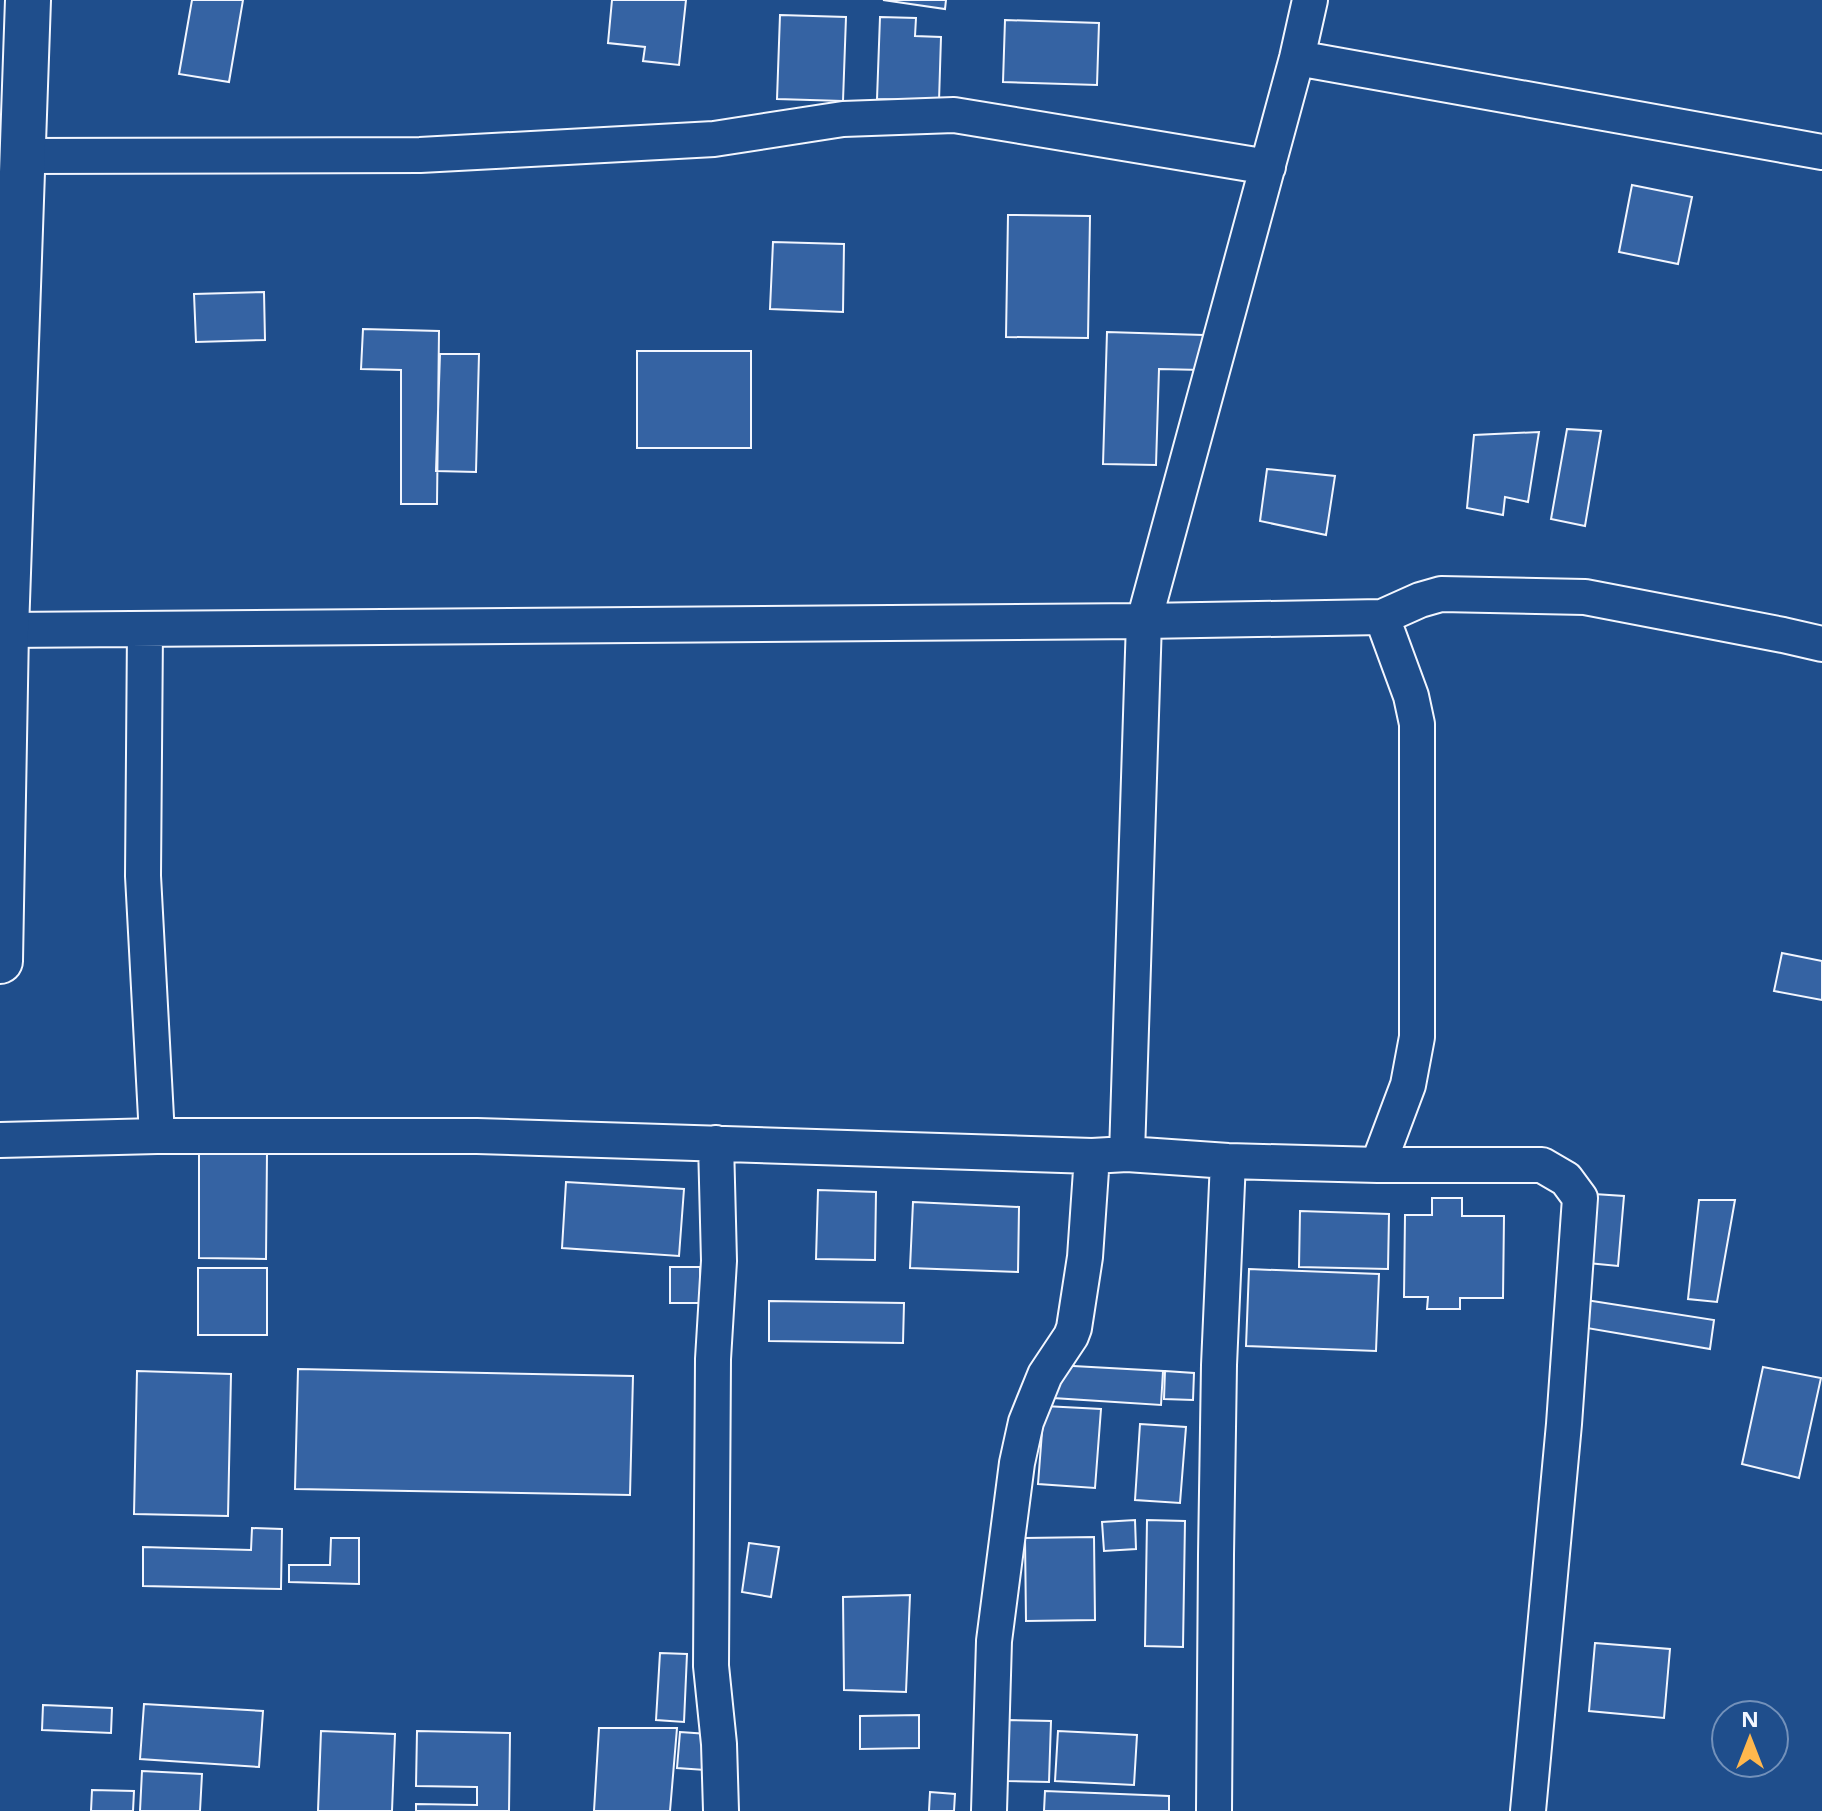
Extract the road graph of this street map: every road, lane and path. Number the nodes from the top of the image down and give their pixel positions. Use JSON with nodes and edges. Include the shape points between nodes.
{"nodes":[{"id":1,"x":1310,"y":0,"type":"edge"},
{"id":2,"x":18,"y":20,"type":"edge"},
{"id":3,"x":1297,"y":58,"type":"junction"},
{"id":4,"x":1822,"y":152,"type":"edge"},
{"id":5,"x":22,"y":156,"type":"junction"},
{"id":6,"x":1268,"y":167,"type":"junction"},
{"id":7,"x":1382,"y":617,"type":"junction"},
{"id":8,"x":1144,"y":621,"type":"junction"},
{"id":9,"x":145,"y":629,"type":"junction"},
{"id":10,"x":6,"y":630,"type":"junction"},
{"id":11,"x":1822,"y":644,"type":"edge"},
{"id":12,"x":0,"y":961,"type":"edge"},
{"id":13,"x":157,"y":1136,"type":"junction"},
{"id":14,"x":0,"y":1140,"type":"edge"},
{"id":15,"x":716,"y":1143,"type":"junction"},
{"id":16,"x":1127,"y":1154,"type":"junction"},
{"id":17,"x":1092,"y":1156,"type":"junction"},
{"id":18,"x":1228,"y":1161,"type":"junction"},
{"id":19,"x":1378,"y":1165,"type":"junction"},
{"id":20,"x":721,"y":1811,"type":"edge"},
{"id":21,"x":989,"y":1811,"type":"edge"},
{"id":22,"x":1214,"y":1811,"type":"edge"},
{"id":23,"x":1528,"y":1811,"type":"edge"}],
"edges":[{"from":1,"to":3,"type":"street"},
{"from":2,"to":5,"type":"main road"},
{"from":3,"to":4,"type":"street"},
{"from":3,"to":6,"type":"street"},
{"from":5,"to":6,"type":"street","via":[[420,155],[714,139],[843,119],[954,115]]},
{"from":5,"to":10,"type":"main road"},
{"from":6,"to":8,"type":"street"},
{"from":7,"to":8,"type":"street"},
{"from":7,"to":11,"type":"street","via":[[1441,594],[1585,597]]},
{"from":7,"to":19,"type":"street","via":[[1417,724],[1417,1037],[1408,1085]]},
{"from":8,"to":9,"type":"street"},
{"from":8,"to":16,"type":"street"},
{"from":9,"to":10,"type":"street"},
{"from":9,"to":13,"type":"street","via":[[143,876]]},
{"from":10,"to":12,"type":"main road"},
{"from":13,"to":14,"type":"street"},
{"from":13,"to":15,"type":"street","via":[[477,1136]]},
{"from":15,"to":17,"type":"street"},
{"from":15,"to":20,"type":"street","via":[[719,1261],[713,1359],[711,1666]]},
{"from":16,"to":17,"type":"street"},
{"from":16,"to":18,"type":"street"},
{"from":17,"to":21,"type":"street","via":[[1074,1328],[1045,1375],[1017,1463],[994,1641]]},
{"from":18,"to":19,"type":"street"},
{"from":18,"to":22,"type":"street","via":[[1219,1381]]},
{"from":19,"to":23,"type":"street","via":[[1542,1165],[1566,1179],[1580,1198]]}]}
